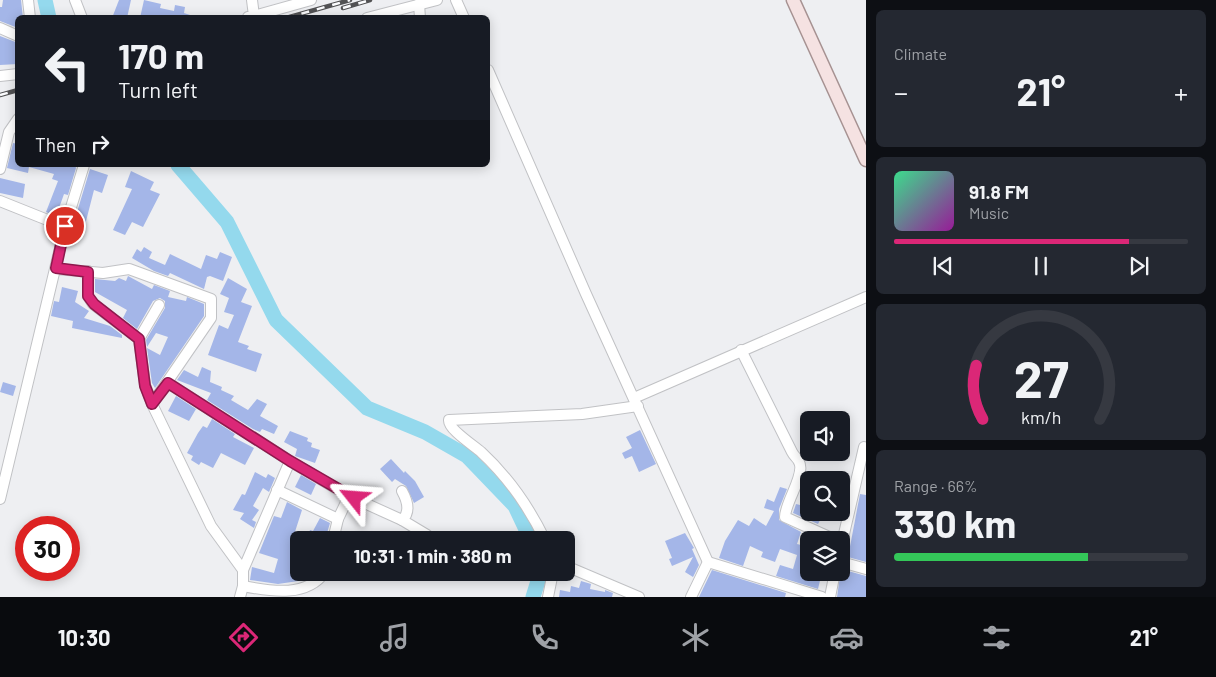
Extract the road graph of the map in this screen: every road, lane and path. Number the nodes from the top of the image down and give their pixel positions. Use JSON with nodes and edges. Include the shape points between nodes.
{"nodes":[{"id":1,"x":28,"y":0,"type":"edge"},
{"id":2,"x":75,"y":0,"type":"edge"},
{"id":3,"x":252,"y":0,"type":"edge"},
{"id":4,"x":311,"y":0,"type":"edge"},
{"id":5,"x":437,"y":0,"type":"edge"},
{"id":6,"x":456,"y":0,"type":"edge"},
{"id":7,"x":793,"y":0,"type":"edge"},
{"id":8,"x":418,"y":4,"type":"junction"},
{"id":9,"x":30,"y":15,"type":"edge"},
{"id":10,"x":81,"y":15,"type":"edge"},
{"id":11,"x":251,"y":15,"type":"edge"},
{"id":12,"x":258,"y":15,"type":"edge"},
{"id":13,"x":378,"y":15,"type":"edge"},
{"id":14,"x":420,"y":15,"type":"edge"},
{"id":15,"x":463,"y":15,"type":"edge"},
{"id":16,"x":0,"y":28,"type":"edge"},
{"id":17,"x":15,"y":35,"type":"edge"},
{"id":18,"x":15,"y":74,"type":"edge"},
{"id":19,"x":490,"y":75,"type":"edge"},
{"id":20,"x":0,"y":76,"type":"edge"},
{"id":21,"x":15,"y":123,"type":"edge"},
{"id":22,"x":866,"y":160,"type":"edge"},
{"id":23,"x":83,"y":167,"type":"edge"},
{"id":24,"x":0,"y":169,"type":"edge"},
{"id":25,"x":0,"y":201,"type":"edge"},
{"id":26,"x":65,"y":226,"type":"junction"},
{"id":27,"x":56,"y":268,"type":"junction"},
{"id":28,"x":88,"y":272,"type":"junction"},
{"id":29,"x":866,"y":297,"type":"edge"},
{"id":30,"x":159,"y":305,"type":"dead end"},
{"id":31,"x":139,"y":339,"type":"junction"},
{"id":32,"x":741,"y":350,"type":"junction"},
{"id":33,"x":168,"y":383,"type":"junction"},
{"id":34,"x":636,"y":402,"type":"junction"},
{"id":35,"x":152,"y":404,"type":"junction"},
{"id":36,"x":864,"y":447,"type":"dead end"},
{"id":37,"x":290,"y":461,"type":"junction"},
{"id":38,"x":861,"y":480,"type":"edge"},
{"id":39,"x":278,"y":490,"type":"junction"},
{"id":40,"x":402,"y":491,"type":"dead end"},
{"id":41,"x":349,"y":496,"type":"junction"},
{"id":42,"x":0,"y":499,"type":"edge"},
{"id":43,"x":338,"y":520,"type":"junction"},
{"id":44,"x":402,"y":520,"type":"junction"},
{"id":45,"x":335,"y":531,"type":"edge"},
{"id":46,"x":420,"y":531,"type":"edge"},
{"id":47,"x":540,"y":531,"type":"edge"},
{"id":48,"x":815,"y":531,"type":"edge"},
{"id":49,"x":844,"y":531,"type":"edge"},
{"id":50,"x":708,"y":562,"type":"junction"},
{"id":51,"x":850,"y":565,"type":"edge"},
{"id":52,"x":866,"y":569,"type":"edge"},
{"id":53,"x":243,"y":570,"type":"junction"},
{"id":54,"x":575,"y":570,"type":"edge"},
{"id":55,"x":320,"y":581,"type":"edge"},
{"id":56,"x":551,"y":581,"type":"edge"},
{"id":57,"x":833,"y":581,"type":"edge"},
{"id":58,"x":243,"y":586,"type":"junction"},
{"id":59,"x":240,"y":597,"type":"edge"},
{"id":60,"x":548,"y":597,"type":"edge"},
{"id":61,"x":639,"y":597,"type":"edge"},
{"id":62,"x":691,"y":597,"type":"edge"},
{"id":63,"x":822,"y":597,"type":"edge"},
{"id":64,"x":830,"y":597,"type":"edge"}],
"edges":[{"from":1,"to":9,"type":"street"},
{"from":2,"to":10,"type":"street"},
{"from":3,"to":11,"type":"street"},
{"from":4,"to":12,"type":"street"},
{"from":5,"to":8,"type":"street"},
{"from":6,"to":15,"type":"street"},
{"from":7,"to":22,"type":"main road"},
{"from":8,"to":13,"type":"street"},
{"from":8,"to":14,"type":"street"},
{"from":16,"to":17,"type":"street"},
{"from":18,"to":20,"type":"street"},
{"from":19,"to":34,"type":"street"},
{"from":21,"to":24,"type":"street","via":[[9,132]]},
{"from":23,"to":26,"type":"street"},
{"from":25,"to":26,"type":"street"},
{"from":26,"to":27,"type":"street"},
{"from":27,"to":28,"type":"street"},
{"from":27,"to":42,"type":"street"},
{"from":28,"to":31,"type":"street","via":[[88,296],[94,304]]},
{"from":28,"to":33,"type":"street","via":[[128,268],[211,299],[211,318]]},
{"from":29,"to":32,"type":"street"},
{"from":30,"to":31,"type":"street"},
{"from":31,"to":35,"type":"street","via":[[145,386]]},
{"from":32,"to":34,"type":"street"},
{"from":32,"to":48,"type":"street","via":[[800,462],[800,476],[785,517]]},
{"from":33,"to":35,"type":"street"},
{"from":33,"to":37,"type":"street"},
{"from":34,"to":47,"type":"street","via":[[582,414],[448,420],[450,427],[482,453],[519,494]]},
{"from":34,"to":50,"type":"street"},
{"from":35,"to":53,"type":"street","via":[[210,526]]},
{"from":36,"to":38,"type":"street"},
{"from":37,"to":39,"type":"street"},
{"from":37,"to":41,"type":"street"},
{"from":38,"to":49,"type":"street"},
{"from":39,"to":43,"type":"street"},
{"from":39,"to":53,"type":"street"},
{"from":40,"to":44,"type":"street","via":[[408,507]]},
{"from":41,"to":43,"type":"street"},
{"from":41,"to":44,"type":"street"},
{"from":43,"to":45,"type":"street"},
{"from":44,"to":46,"type":"street"},
{"from":50,"to":62,"type":"street"},
{"from":50,"to":63,"type":"street"},
{"from":51,"to":52,"type":"street"},
{"from":53,"to":58,"type":"street"},
{"from":54,"to":61,"type":"street"},
{"from":55,"to":58,"type":"street","via":[[310,590],[294,595]]},
{"from":56,"to":60,"type":"street"},
{"from":57,"to":64,"type":"street"},
{"from":58,"to":59,"type":"street"}]}
